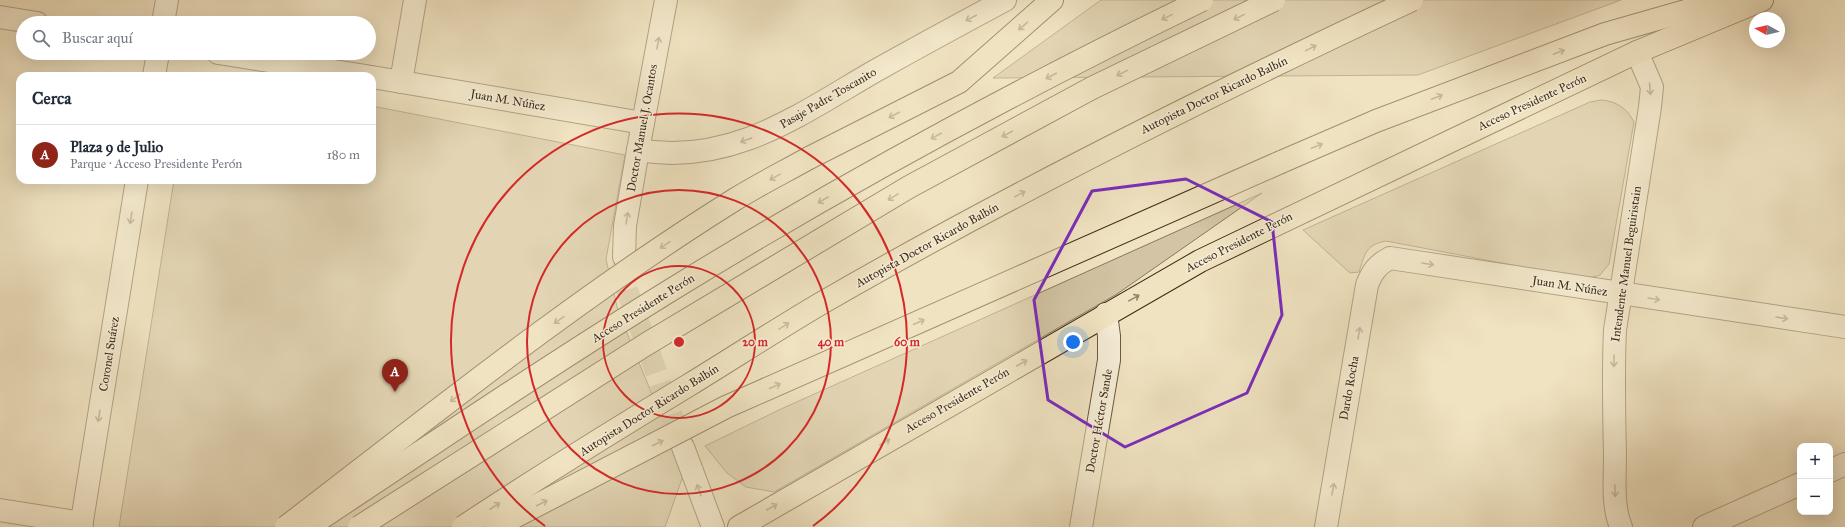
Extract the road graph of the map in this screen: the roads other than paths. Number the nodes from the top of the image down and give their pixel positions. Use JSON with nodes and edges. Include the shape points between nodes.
{"nodes":[{"id":1,"x":167,"y":0,"type":"edge"},
{"id":2,"x":415,"y":0,"type":"edge"},
{"id":3,"x":666,"y":0,"type":"edge"},
{"id":4,"x":1005,"y":0,"type":"edge"},
{"id":5,"x":1052,"y":0,"type":"edge"},
{"id":6,"x":1202,"y":0,"type":"edge"},
{"id":7,"x":1274,"y":0,"type":"edge"},
{"id":8,"x":1412,"y":0,"type":"edge"},
{"id":9,"x":1724,"y":0,"type":"edge"},
{"id":10,"x":1762,"y":0,"type":"edge"},
{"id":11,"x":164,"y":16,"type":"edge"},
{"id":12,"x":0,"y":17,"type":"edge"},
{"id":13,"x":16,"y":20,"type":"edge"},
{"id":14,"x":1637,"y":52,"type":"junction"},
{"id":15,"x":157,"y":60,"type":"edge"},
{"id":16,"x":263,"y":60,"type":"edge"},
{"id":17,"x":155,"y":72,"type":"edge"},
{"id":18,"x":340,"y":72,"type":"edge"},
{"id":19,"x":376,"y":78,"type":"edge"},
{"id":20,"x":401,"y":82,"type":"junction"},
{"id":21,"x":643,"y":123,"type":"junction"},
{"id":22,"x":638,"y":150,"type":"junction"},
{"id":23,"x":136,"y":184,"type":"edge"},
{"id":24,"x":624,"y":256,"type":"tunnel mouth"},
{"id":25,"x":1390,"y":258,"type":"joint"},
{"id":26,"x":1620,"y":294,"type":"junction"},
{"id":27,"x":1106,"y":314,"type":"junction"},
{"id":28,"x":1845,"y":327,"type":"edge"},
{"id":29,"x":683,"y":447,"type":"tunnel mouth"},
{"id":30,"x":1845,"y":464,"type":"edge"},
{"id":31,"x":1833,"y":470,"type":"edge"},
{"id":32,"x":1797,"y":485,"type":"edge"},
{"id":33,"x":0,"y":510,"type":"edge"},
{"id":34,"x":81,"y":525,"type":"edge"},
{"id":35,"x":286,"y":527,"type":"edge"},
{"id":36,"x":308,"y":527,"type":"edge"},
{"id":37,"x":359,"y":527,"type":"edge"},
{"id":38,"x":463,"y":527,"type":"edge"},
{"id":39,"x":495,"y":527,"type":"edge"},
{"id":40,"x":713,"y":527,"type":"edge"},
{"id":41,"x":739,"y":527,"type":"edge"},
{"id":42,"x":1081,"y":527,"type":"edge"},
{"id":43,"x":1326,"y":527,"type":"edge"},
{"id":44,"x":1621,"y":527,"type":"edge"},
{"id":45,"x":1704,"y":527,"type":"edge"}],
"edges":[{"from":1,"to":11,"type":"street"},
{"from":2,"to":20,"type":"street"},
{"from":21,"to":3,"type":"street","name":"Doctor Manuel J. Ocantos","one_way":true},
{"from":4,"to":22,"type":"street","name":"Pasaje Padre Toscanito","one_way":true,"via":[[769,132],[724,147],[696,152],[660,154]]},
{"from":5,"to":35,"type":"main road","one_way":true,"bridge":true,"via":[[960,82],[810,158],[735,200],[657,250],[522,346]]},
{"from":6,"to":36,"type":"main road","name":"Acceso Presidente Perón","one_way":true,"bridge":true,"via":[[905,152],[757,239],[535,376]]},
{"from":7,"to":37,"type":"main road","one_way":true,"bridge":true,"via":[[1092,88],[910,187],[645,346]]},
{"from":38,"to":8,"type":"main road","name":"Autopista Doctor Ricardo Balbín","one_way":true,"bridge":true,"via":[[819,305],[999,205],[1239,82]]},
{"from":39,"to":9,"type":"main road","one_way":true,"bridge":true,"via":[[726,407],[1376,121],[1598,37]]},
{"from":10,"to":14,"type":"main road","name":"Acceso Presidente Perón"},
{"from":12,"to":13,"type":"street"},
{"from":14,"to":26,"type":"street","name":"Intendente Manuel Beguiristain","one_way":true,"via":[[1652,88]]},
{"from":27,"to":14,"type":"main road","name":"Acceso Presidente Perón","one_way":true,"via":[[1200,261],[1276,223]]},
{"from":15,"to":17,"type":"street"},
{"from":16,"to":18,"type":"street"},
{"from":19,"to":20,"type":"street","name":"Juan M. Núñez"},
{"from":20,"to":21,"type":"street","name":"Juan M. Núñez"},
{"from":21,"to":22,"type":"street","name":"Doctor Manuel J. Ocantos"},
{"from":24,"to":22,"type":"street","name":"Doctor Manuel J. Ocantos","one_way":true,"via":[[625,226]]},
{"from":23,"to":34,"type":"street","name":"Coronel Suárez","one_way":true},
{"from":25,"to":26,"type":"street","name":"Juan M. Núñez","one_way":true},
{"from":43,"to":25,"type":"street","name":"Dardo Rocha","one_way":true,"via":[[1367,285],[1372,272],[1380,263]]},
{"from":26,"to":28,"type":"street","name":"Juan M. Núñez","one_way":true},
{"from":26,"to":44,"type":"street","name":"Intendente Manuel Beguiristain","one_way":true,"via":[[1614,361],[1615,492],[1617,518]]},
{"from":41,"to":27,"type":"main road","name":"Acceso Presidente Perón","one_way":true},
{"from":27,"to":42,"type":"street","name":"Doctor Héctor Sande","via":[[1109,360]]},
{"from":40,"to":29,"type":"street","one_way":true},
{"from":30,"to":31,"type":"street"},
{"from":32,"to":45,"type":"street"},
{"from":33,"to":34,"type":"street"}]}
